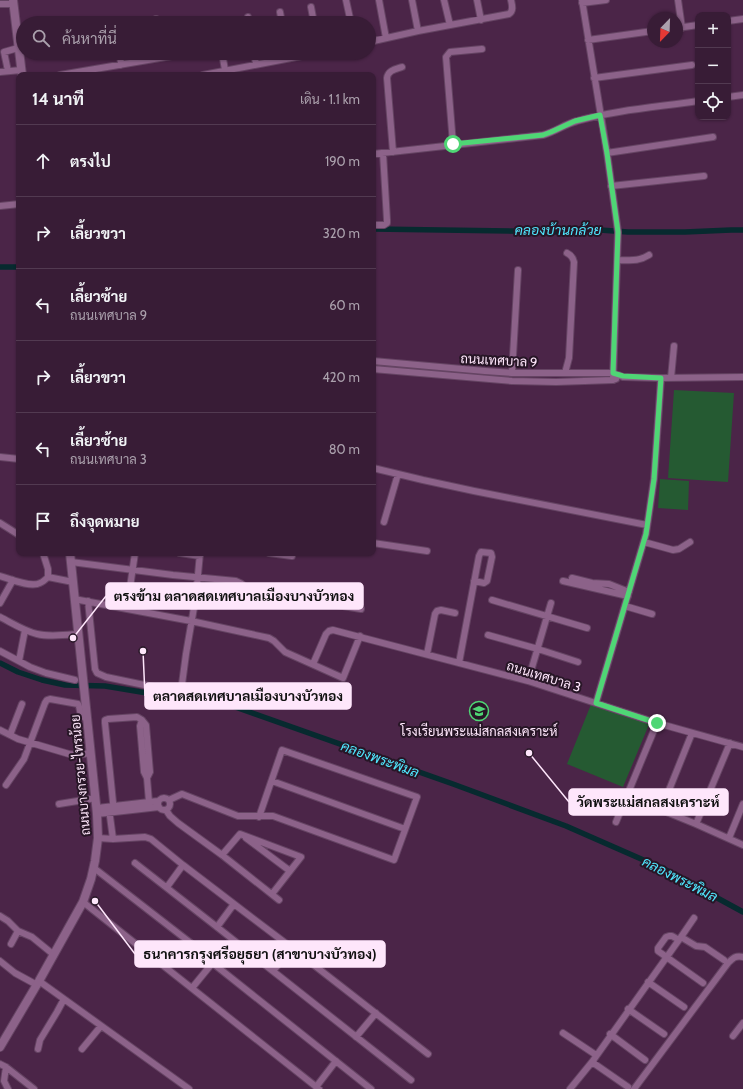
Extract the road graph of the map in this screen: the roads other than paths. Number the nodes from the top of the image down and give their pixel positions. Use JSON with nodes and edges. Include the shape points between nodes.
{"nodes":[{"id":1,"x":346,"y":0,"type":"edge"},
{"id":2,"x":379,"y":0,"type":"edge"},
{"id":3,"x":412,"y":0,"type":"edge"},
{"id":4,"x":444,"y":0,"type":"edge"},
{"id":5,"x":477,"y":0,"type":"edge"},
{"id":6,"x":511,"y":0,"type":"edge"},
{"id":7,"x":606,"y":0,"type":"edge"},
{"id":8,"x":678,"y":0,"type":"edge"},
{"id":9,"x":13,"y":2,"type":"edge"},
{"id":10,"x":582,"y":2,"type":"edge"},
{"id":11,"x":0,"y":4,"type":"edge"},
{"id":12,"x":311,"y":7,"type":"dead end"},
{"id":13,"x":280,"y":12,"type":"dead end"},
{"id":14,"x":679,"y":12,"type":"edge"},
{"id":15,"x":281,"y":16,"type":"edge"},
{"id":16,"x":313,"y":16,"type":"edge"},
{"id":17,"x":349,"y":16,"type":"edge"},
{"id":18,"x":743,"y":19,"type":"edge"},
{"id":19,"x":480,"y":20,"type":"junction"},
{"id":20,"x":731,"y":21,"type":"edge"},
{"id":21,"x":450,"y":25,"type":"junction"},
{"id":22,"x":695,"y":26,"type":"edge"},
{"id":23,"x":683,"y":28,"type":"edge"},
{"id":24,"x":16,"y":30,"type":"edge"},
{"id":25,"x":418,"y":31,"type":"junction"},
{"id":26,"x":647,"y":33,"type":"edge"},
{"id":27,"x":386,"y":38,"type":"junction"},
{"id":28,"x":376,"y":40,"type":"edge"},
{"id":29,"x":588,"y":40,"type":"junction"},
{"id":30,"x":16,"y":48,"type":"edge"},
{"id":31,"x":482,"y":49,"type":"dead end"},
{"id":32,"x":20,"y":60,"type":"edge"},
{"id":33,"x":121,"y":60,"type":"edge"},
{"id":34,"x":143,"y":60,"type":"edge"},
{"id":35,"x":223,"y":60,"type":"edge"},
{"id":36,"x":255,"y":60,"type":"edge"},
{"id":37,"x":272,"y":60,"type":"edge"},
{"id":38,"x":256,"y":64,"type":"junction"},
{"id":39,"x":121,"y":65,"type":"junction"},
{"id":40,"x":692,"y":65,"type":"dead end"},
{"id":41,"x":107,"y":67,"type":"junction"},
{"id":42,"x":402,"y":67,"type":"dead end"},
{"id":43,"x":225,"y":70,"type":"junction"},
{"id":44,"x":8,"y":71,"type":"junction"},
{"id":45,"x":0,"y":72,"type":"edge"},
{"id":46,"x":22,"y":72,"type":"edge"},
{"id":47,"x":81,"y":72,"type":"edge"},
{"id":48,"x":108,"y":72,"type":"edge"},
{"id":49,"x":216,"y":72,"type":"edge"},
{"id":50,"x":594,"y":78,"type":"junction"},
{"id":51,"x":743,"y":95,"type":"edge"},
{"id":52,"x":731,"y":97,"type":"edge"},
{"id":53,"x":695,"y":101,"type":"edge"},
{"id":54,"x":600,"y":115,"type":"junction"},
{"id":55,"x":713,"y":137,"type":"dead end"},
{"id":56,"x":453,"y":144,"type":"junction"},
{"id":57,"x":393,"y":152,"type":"junction"},
{"id":58,"x":383,"y":153,"type":"junction"},
{"id":59,"x":607,"y":153,"type":"junction"},
{"id":60,"x":376,"y":154,"type":"edge"},
{"id":61,"x":704,"y":176,"type":"dead end"},
{"id":62,"x":612,"y":186,"type":"junction"},
{"id":63,"x":16,"y":204,"type":"edge"},
{"id":64,"x":0,"y":206,"type":"edge"},
{"id":65,"x":376,"y":225,"type":"edge"},
{"id":66,"x":567,"y":252,"type":"dead end"},
{"id":67,"x":649,"y":255,"type":"dead end"},
{"id":68,"x":618,"y":260,"type":"junction"},
{"id":69,"x":518,"y":270,"type":"dead end"},
{"id":70,"x":674,"y":346,"type":"dead end"},
{"id":71,"x":376,"y":361,"type":"edge"},
{"id":72,"x":376,"y":369,"type":"edge"},
{"id":73,"x":512,"y":373,"type":"junction"},
{"id":74,"x":613,"y":373,"type":"junction"},
{"id":75,"x":565,"y":374,"type":"junction"},
{"id":76,"x":623,"y":376,"type":"junction"},
{"id":77,"x":743,"y":377,"type":"edge"},
{"id":78,"x":661,"y":378,"type":"junction"},
{"id":79,"x":671,"y":378,"type":"junction"},
{"id":80,"x":613,"y":380,"type":"junction"},
{"id":81,"x":0,"y":457,"type":"edge"},
{"id":82,"x":16,"y":459,"type":"edge"},
{"id":83,"x":376,"y":469,"type":"edge"},
{"id":84,"x":398,"y":474,"type":"junction"},
{"id":85,"x":384,"y":522,"type":"dead end"},
{"id":86,"x":0,"y":523,"type":"edge"},
{"id":87,"x":648,"y":524,"type":"junction"},
{"id":88,"x":16,"y":533,"type":"edge"},
{"id":89,"x":644,"y":542,"type":"junction"},
{"id":90,"x":690,"y":542,"type":"dead end"},
{"id":91,"x":376,"y":543,"type":"edge"},
{"id":92,"x":428,"y":551,"type":"dead end"},
{"id":93,"x":45,"y":556,"type":"edge"},
{"id":94,"x":70,"y":556,"type":"edge"},
{"id":95,"x":134,"y":556,"type":"edge"},
{"id":96,"x":200,"y":556,"type":"edge"},
{"id":97,"x":70,"y":562,"type":"junction"},
{"id":98,"x":132,"y":569,"type":"junction"},
{"id":99,"x":0,"y":576,"type":"edge"},
{"id":100,"x":48,"y":578,"type":"junction"},
{"id":101,"x":198,"y":578,"type":"junction"},
{"id":102,"x":572,"y":578,"type":"dead end"},
{"id":103,"x":12,"y":580,"type":"junction"},
{"id":104,"x":474,"y":581,"type":"junction"},
{"id":105,"x":563,"y":581,"type":"dead end"},
{"id":106,"x":73,"y":582,"type":"junction"},
{"id":107,"x":629,"y":594,"type":"junction"},
{"id":108,"x":74,"y":599,"type":"junction"},
{"id":109,"x":492,"y":600,"type":"dead end"},
{"id":110,"x":88,"y":601,"type":"junction"},
{"id":111,"x":0,"y":603,"type":"edge"},
{"id":112,"x":551,"y":603,"type":"dead end"},
{"id":113,"x":625,"y":606,"type":"junction"},
{"id":114,"x":127,"y":608,"type":"junction"},
{"id":115,"x":361,"y":609,"type":"dead end"},
{"id":116,"x":455,"y":613,"type":"dead end"},
{"id":117,"x":652,"y":614,"type":"dead end"},
{"id":118,"x":547,"y":616,"type":"junction"},
{"id":119,"x":0,"y":617,"type":"edge"},
{"id":120,"x":192,"y":621,"type":"junction"},
{"id":121,"x":587,"y":628,"type":"dead end"},
{"id":122,"x":25,"y":630,"type":"junction"},
{"id":123,"x":78,"y":634,"type":"junction"},
{"id":124,"x":488,"y":635,"type":"dead end"},
{"id":125,"x":360,"y":636,"type":"junction"},
{"id":126,"x":538,"y":649,"type":"junction"},
{"id":127,"x":0,"y":651,"type":"edge"},
{"id":128,"x":427,"y":654,"type":"junction"},
{"id":129,"x":19,"y":661,"type":"junction"},
{"id":130,"x":578,"y":662,"type":"dead end"},
{"id":131,"x":459,"y":663,"type":"junction"},
{"id":132,"x":313,"y":664,"type":"junction"},
{"id":133,"x":75,"y":680,"type":"dead end"},
{"id":134,"x":528,"y":682,"type":"junction"},
{"id":135,"x":596,"y":703,"type":"junction"},
{"id":136,"x":22,"y":704,"type":"dead end"},
{"id":137,"x":87,"y":719,"type":"junction"},
{"id":138,"x":657,"y":723,"type":"junction"},
{"id":139,"x":0,"y":730,"type":"edge"},
{"id":140,"x":692,"y":733,"type":"junction"},
{"id":141,"x":10,"y":735,"type":"junction"},
{"id":142,"x":31,"y":742,"type":"junction"},
{"id":143,"x":730,"y":743,"type":"junction"},
{"id":144,"x":743,"y":747,"type":"edge"},
{"id":145,"x":91,"y":753,"type":"junction"},
{"id":146,"x":272,"y":781,"type":"junction"},
{"id":147,"x":6,"y":785,"type":"dead end"},
{"id":148,"x":627,"y":796,"type":"junction"},
{"id":149,"x":96,"y":798,"type":"junction"},
{"id":150,"x":169,"y":800,"type":"junction"},
{"id":151,"x":149,"y":802,"type":"junction"},
{"id":152,"x":59,"y":804,"type":"dead end"},
{"id":153,"x":158,"y":804,"type":"junction"},
{"id":154,"x":743,"y":804,"type":"edge"},
{"id":155,"x":111,"y":809,"type":"junction"},
{"id":156,"x":166,"y":810,"type":"junction"},
{"id":157,"x":661,"y":810,"type":"junction"},
{"id":158,"x":97,"y":811,"type":"junction"},
{"id":159,"x":259,"y":817,"type":"junction"},
{"id":160,"x":616,"y":822,"type":"dead end"},
{"id":161,"x":696,"y":824,"type":"junction"},
{"id":162,"x":406,"y":829,"type":"junction"},
{"id":163,"x":240,"y":834,"type":"junction"},
{"id":164,"x":98,"y":838,"type":"junction"},
{"id":165,"x":729,"y":838,"type":"junction"},
{"id":166,"x":113,"y":839,"type":"junction"},
{"id":167,"x":743,"y":845,"type":"edge"},
{"id":168,"x":222,"y":855,"type":"junction"},
{"id":169,"x":135,"y":862,"type":"dead end"},
{"id":170,"x":183,"y":865,"type":"junction"},
{"id":171,"x":94,"y":868,"type":"junction"},
{"id":172,"x":290,"y":871,"type":"junction"},
{"id":173,"x":167,"y":887,"type":"junction"},
{"id":174,"x":272,"y":894,"type":"junction"},
{"id":175,"x":280,"y":900,"type":"dead end"},
{"id":176,"x":83,"y":902,"type":"junction"},
{"id":177,"x":234,"y":904,"type":"junction"},
{"id":178,"x":0,"y":916,"type":"edge"},
{"id":179,"x":694,"y":918,"type":"dead end"},
{"id":180,"x":218,"y":927,"type":"junction"},
{"id":181,"x":18,"y":931,"type":"junction"},
{"id":182,"x":680,"y":938,"type":"junction"},
{"id":183,"x":11,"y":944,"type":"dead end"},
{"id":184,"x":192,"y":944,"type":"dead end"},
{"id":185,"x":292,"y":948,"type":"junction"},
{"id":186,"x":54,"y":955,"type":"junction"},
{"id":187,"x":743,"y":957,"type":"edge"},
{"id":188,"x":666,"y":958,"type":"junction"},
{"id":189,"x":724,"y":960,"type":"dead end"},
{"id":190,"x":0,"y":961,"type":"edge"},
{"id":191,"x":273,"y":971,"type":"junction"},
{"id":192,"x":648,"y":982,"type":"junction"},
{"id":193,"x":38,"y":983,"type":"junction"},
{"id":194,"x":703,"y":983,"type":"dead end"},
{"id":195,"x":192,"y":988,"type":"junction"},
{"id":196,"x":64,"y":999,"type":"junction"},
{"id":197,"x":684,"y":1007,"type":"dead end"},
{"id":198,"x":628,"y":1009,"type":"junction"},
{"id":199,"x":376,"y":1013,"type":"junction"},
{"id":200,"x":743,"y":1023,"type":"edge"},
{"id":201,"x":101,"y":1026,"type":"junction"},
{"id":202,"x":563,"y":1033,"type":"dead end"},
{"id":203,"x":610,"y":1034,"type":"junction"},
{"id":204,"x":664,"y":1034,"type":"dead end"},
{"id":205,"x":733,"y":1036,"type":"dead end"},
{"id":206,"x":356,"y":1037,"type":"junction"},
{"id":207,"x":1,"y":1047,"type":"edge"},
{"id":208,"x":38,"y":1049,"type":"dead end"},
{"id":209,"x":82,"y":1049,"type":"dead end"},
{"id":210,"x":428,"y":1054,"type":"dead end"},
{"id":211,"x":596,"y":1055,"type":"junction"},
{"id":212,"x":645,"y":1060,"type":"dead end"},
{"id":213,"x":336,"y":1061,"type":"junction"},
{"id":214,"x":592,"y":1062,"type":"junction"},
{"id":215,"x":0,"y":1064,"type":"edge"},
{"id":216,"x":6,"y":1067,"type":"junction"},
{"id":217,"x":411,"y":1080,"type":"dead end"},
{"id":218,"x":318,"y":1088,"type":"edge"},
{"id":219,"x":573,"y":1088,"type":"edge"},
{"id":220,"x":631,"y":1088,"type":"edge"},
{"id":221,"x":8,"y":1089,"type":"edge"},
{"id":222,"x":34,"y":1089,"type":"edge"},
{"id":223,"x":189,"y":1089,"type":"edge"},
{"id":224,"x":371,"y":1089,"type":"edge"}],
"edges":[{"from":1,"to":17,"type":"street"},
{"from":2,"to":27,"type":"street"},
{"from":3,"to":25,"type":"street"},
{"from":4,"to":21,"type":"street"},
{"from":5,"to":19,"type":"street"},
{"from":6,"to":19,"type":"street","via":[[511,13]]},
{"from":7,"to":10,"type":"street"},
{"from":8,"to":14,"type":"street"},
{"from":9,"to":11,"type":"street"},
{"from":9,"to":24,"type":"main road"},
{"from":10,"to":29,"type":"street"},
{"from":12,"to":16,"type":"street"},
{"from":13,"to":15,"type":"street"},
{"from":18,"to":20,"type":"street"},
{"from":19,"to":21,"type":"street"},
{"from":21,"to":25,"type":"street"},
{"from":22,"to":23,"type":"street"},
{"from":25,"to":27,"type":"street"},
{"from":26,"to":29,"type":"street"},
{"from":27,"to":28,"type":"street"},
{"from":29,"to":50,"type":"street"},
{"from":30,"to":44,"type":"street","via":[[4,52]]},
{"from":31,"to":56,"type":"street","via":[[450,52],[446,57]]},
{"from":32,"to":46,"type":"main road"},
{"from":33,"to":39,"type":"street"},
{"from":34,"to":39,"type":"street"},
{"from":35,"to":43,"type":"street"},
{"from":36,"to":38,"type":"street"},
{"from":37,"to":38,"type":"street"},
{"from":38,"to":43,"type":"street"},
{"from":39,"to":41,"type":"street"},
{"from":40,"to":50,"type":"street"},
{"from":41,"to":47,"type":"street"},
{"from":41,"to":48,"type":"street"},
{"from":42,"to":57,"type":"street","via":[[392,70],[387,78]]},
{"from":43,"to":49,"type":"street"},
{"from":44,"to":45,"type":"street"},
{"from":44,"to":46,"type":"street"},
{"from":50,"to":54,"type":"street"},
{"from":51,"to":52,"type":"street"},
{"from":53,"to":54,"type":"street"},
{"from":54,"to":56,"type":"street","via":[[575,121],[543,135]]},
{"from":54,"to":59,"type":"street"},
{"from":55,"to":59,"type":"street"},
{"from":56,"to":57,"type":"street"},
{"from":57,"to":58,"type":"street"},
{"from":58,"to":60,"type":"street"},
{"from":58,"to":65,"type":"street","via":[[387,220],[386,225]]},
{"from":59,"to":62,"type":"street"},
{"from":61,"to":62,"type":"street"},
{"from":62,"to":68,"type":"street","via":[[618,232]]},
{"from":63,"to":64,"type":"street"},
{"from":66,"to":75,"type":"street","via":[[574,262],[569,358]]},
{"from":67,"to":68,"type":"street","via":[[638,260]]},
{"from":68,"to":74,"type":"street"},
{"from":69,"to":73,"type":"street"},
{"from":70,"to":79,"type":"street"},
{"from":71,"to":73,"type":"street","name":"ถนนเทศบาล 9"},
{"from":72,"to":80,"type":"street","name":"ถนนเทศบาล 9","via":[[512,381]]},
{"from":73,"to":75,"type":"street","name":"ถนนเทศบาล 9"},
{"from":74,"to":75,"type":"street","name":"ถนนเทศบาล 9"},
{"from":74,"to":76,"type":"street","name":"ถนนเทศบาล 9"},
{"from":74,"to":80,"type":"street"},
{"from":76,"to":78,"type":"street","name":"ถนนเทศบาล 9"},
{"from":76,"to":80,"type":"street","name":"ถนนเทศบาล 9"},
{"from":77,"to":79,"type":"street","name":"ถนนเทศบาล 9"},
{"from":78,"to":79,"type":"street","name":"ถนนเทศบาล 9"},
{"from":78,"to":87,"type":"street"},
{"from":81,"to":82,"type":"street"},
{"from":83,"to":84,"type":"street"},
{"from":84,"to":85,"type":"street"},
{"from":84,"to":87,"type":"street"},
{"from":86,"to":88,"type":"street"},
{"from":87,"to":89,"type":"street"},
{"from":89,"to":90,"type":"street","via":[[673,550]]},
{"from":89,"to":107,"type":"street"},
{"from":91,"to":92,"type":"street"},
{"from":93,"to":100,"type":"street"},
{"from":94,"to":97,"type":"main road","name":"ถนนบางกรวย-ไทรน้อย"},
{"from":95,"to":98,"type":"street"},
{"from":96,"to":101,"type":"street"},
{"from":97,"to":98,"type":"street"},
{"from":97,"to":106,"type":"main road","name":"ถนนบางกรวย-ไทรน้อย"},
{"from":98,"to":101,"type":"street"},
{"from":98,"to":114,"type":"street"},
{"from":99,"to":103,"type":"street"},
{"from":100,"to":103,"type":"street","via":[[35,585]]},
{"from":100,"to":106,"type":"street"},
{"from":101,"to":115,"type":"street","via":[[236,581],[252,591]]},
{"from":101,"to":120,"type":"street"},
{"from":102,"to":107,"type":"street","via":[[609,584]]},
{"from":103,"to":111,"type":"street"},
{"from":104,"to":104,"type":"street","via":[[480,553],[491,553],[487,581]]},
{"from":104,"to":131,"type":"street"},
{"from":105,"to":107,"type":"street"},
{"from":106,"to":108,"type":"main road","name":"ถนนบางกรวย-ไทรน้อย"},
{"from":107,"to":113,"type":"street"},
{"from":108,"to":110,"type":"street"},
{"from":108,"to":123,"type":"main road","name":"ถนนบางกรวย-ไทรน้อย"},
{"from":109,"to":118,"type":"street"},
{"from":110,"to":114,"type":"street"},
{"from":110,"to":120,"type":"street","via":[[97,673],[173,690],[177,690],[182,684]]},
{"from":112,"to":118,"type":"street"},
{"from":113,"to":117,"type":"street"},
{"from":113,"to":135,"type":"street"},
{"from":114,"to":120,"type":"street"},
{"from":116,"to":128,"type":"street","via":[[437,611]]},
{"from":118,"to":121,"type":"street"},
{"from":118,"to":126,"type":"street"},
{"from":119,"to":122,"type":"street"},
{"from":120,"to":132,"type":"street","via":[[269,638],[285,652]]},
{"from":122,"to":123,"type":"street","via":[[44,635]]},
{"from":122,"to":129,"type":"street"},
{"from":123,"to":137,"type":"main road","name":"ถนนบางกรวย-ไทรน้อย"},
{"from":124,"to":126,"type":"street"},
{"from":125,"to":128,"type":"street","name":"ถนนเทศบาล 3"},
{"from":125,"to":132,"type":"street","name":"ถนนเทศบาล 3","via":[[329,631]]},
{"from":125,"to":132,"type":"street","via":[[343,678]]},
{"from":126,"to":130,"type":"street"},
{"from":126,"to":134,"type":"street"},
{"from":127,"to":129,"type":"street"},
{"from":128,"to":131,"type":"street","name":"ถนนเทศบาล 3"},
{"from":129,"to":133,"type":"street","via":[[46,673]]},
{"from":131,"to":134,"type":"street","name":"ถนนเทศบาล 3"},
{"from":134,"to":135,"type":"street","name":"ถนนเทศบาล 3"},
{"from":135,"to":138,"type":"street","name":"ถนนเทศบาล 3"},
{"from":136,"to":141,"type":"street"},
{"from":137,"to":142,"type":"street","via":[[81,716],[78,704],[47,700]]},
{"from":137,"to":145,"type":"main road","name":"ถนนบางกรวย-ไทรน้อย"},
{"from":138,"to":140,"type":"street","name":"ถนนเทศบาล 3"},
{"from":138,"to":148,"type":"street"},
{"from":139,"to":141,"type":"street"},
{"from":140,"to":143,"type":"street","name":"ถนนเทศบาล 3"},
{"from":140,"to":157,"type":"street"},
{"from":141,"to":142,"type":"street"},
{"from":142,"to":145,"type":"street","via":[[69,754]]},
{"from":142,"to":147,"type":"street","via":[[24,759]]},
{"from":143,"to":144,"type":"street","name":"ถนนเทศบาล 3"},
{"from":143,"to":161,"type":"street"},
{"from":145,"to":149,"type":"main road","name":"ถนนบางกรวย-ไทรน้อย"},
{"from":146,"to":159,"type":"street"},
{"from":146,"to":162,"type":"street"},
{"from":146,"to":162,"type":"street","via":[[282,750],[417,797]]},
{"from":148,"to":157,"type":"street"},
{"from":148,"to":160,"type":"street"},
{"from":149,"to":152,"type":"street"},
{"from":149,"to":158,"type":"main road","name":"ถนนบางกรวย-ไทรน้อย"},
{"from":150,"to":153,"type":"street","via":[[160,798]]},
{"from":150,"to":156,"type":"street","via":[[170,806]]},
{"from":150,"to":159,"type":"street","via":[[182,794],[238,816]]},
{"from":151,"to":153,"type":"street"},
{"from":151,"to":155,"type":"street"},
{"from":151,"to":155,"type":"street","via":[[144,772],[145,747],[140,726],[142,720],[134,717],[108,719],[105,723]]},
{"from":153,"to":155,"type":"street"},
{"from":153,"to":156,"type":"street","via":[[162,810]]},
{"from":154,"to":165,"type":"street"},
{"from":155,"to":158,"type":"street"},
{"from":155,"to":166,"type":"street"},
{"from":156,"to":168,"type":"street","via":[[178,823]]},
{"from":157,"to":161,"type":"street"},
{"from":158,"to":164,"type":"main road","name":"ถนนบางกรวย-ไทรน้อย"},
{"from":159,"to":162,"type":"street","via":[[273,816],[394,860]]},
{"from":161,"to":165,"type":"street"},
{"from":163,"to":168,"type":"street"},
{"from":163,"to":172,"type":"street"},
{"from":163,"to":172,"type":"street","via":[[301,857]]},
{"from":164,"to":166,"type":"street"},
{"from":164,"to":171,"type":"main road","name":"ถนนบางกรวย-ไทรน้อย"},
{"from":165,"to":167,"type":"street"},
{"from":166,"to":170,"type":"street","via":[[145,836]]},
{"from":168,"to":174,"type":"street"},
{"from":169,"to":173,"type":"street"},
{"from":170,"to":173,"type":"street"},
{"from":170,"to":177,"type":"street"},
{"from":171,"to":176,"type":"main road","name":"ถนนบางกรวย-ไทรน้อย"},
{"from":171,"to":184,"type":"street"},
{"from":172,"to":174,"type":"street"},
{"from":173,"to":180,"type":"street"},
{"from":174,"to":175,"type":"street"},
{"from":176,"to":186,"type":"main road","name":"ถนนบางกรวย-ไทรน้อย"},
{"from":176,"to":195,"type":"street"},
{"from":177,"to":180,"type":"street"},
{"from":177,"to":185,"type":"street"},
{"from":178,"to":181,"type":"street"},
{"from":179,"to":182,"type":"street"},
{"from":180,"to":191,"type":"street"},
{"from":181,"to":183,"type":"street"},
{"from":181,"to":186,"type":"street","via":[[32,937]]},
{"from":182,"to":188,"type":"street"},
{"from":182,"to":188,"type":"street","via":[[666,937],[658,948]]},
{"from":182,"to":189,"type":"street","via":[[696,946],[705,946]]},
{"from":185,"to":191,"type":"street"},
{"from":185,"to":199,"type":"street"},
{"from":186,"to":193,"type":"main road","name":"ถนนบางกรวย-ไทรน้อย"},
{"from":187,"to":220,"type":"street","via":[[737,956],[728,963]]},
{"from":188,"to":192,"type":"street"},
{"from":188,"to":194,"type":"street"},
{"from":190,"to":193,"type":"street","via":[[15,973]]},
{"from":191,"to":206,"type":"street"},
{"from":192,"to":197,"type":"street"},
{"from":192,"to":198,"type":"street"},
{"from":193,"to":196,"type":"street"},
{"from":193,"to":207,"type":"main road","name":"ถนนบางกรวย-ไทรน้อย"},
{"from":195,"to":213,"type":"street","via":[[210,966],[215,965]]},
{"from":195,"to":218,"type":"street"},
{"from":196,"to":201,"type":"street"},
{"from":196,"to":208,"type":"street","via":[[40,1040]]},
{"from":198,"to":203,"type":"street"},
{"from":198,"to":204,"type":"street"},
{"from":199,"to":206,"type":"street"},
{"from":199,"to":210,"type":"street"},
{"from":200,"to":205,"type":"street"},
{"from":201,"to":209,"type":"street"},
{"from":201,"to":223,"type":"street"},
{"from":202,"to":211,"type":"street"},
{"from":203,"to":211,"type":"street"},
{"from":203,"to":212,"type":"street"},
{"from":206,"to":217,"type":"street"},
{"from":211,"to":214,"type":"street"},
{"from":213,"to":218,"type":"street"},
{"from":213,"to":224,"type":"street"},
{"from":214,"to":219,"type":"street"},
{"from":214,"to":220,"type":"street"},
{"from":215,"to":216,"type":"street"},
{"from":216,"to":221,"type":"street","via":[[4,1081]]},
{"from":216,"to":222,"type":"street"}]}
